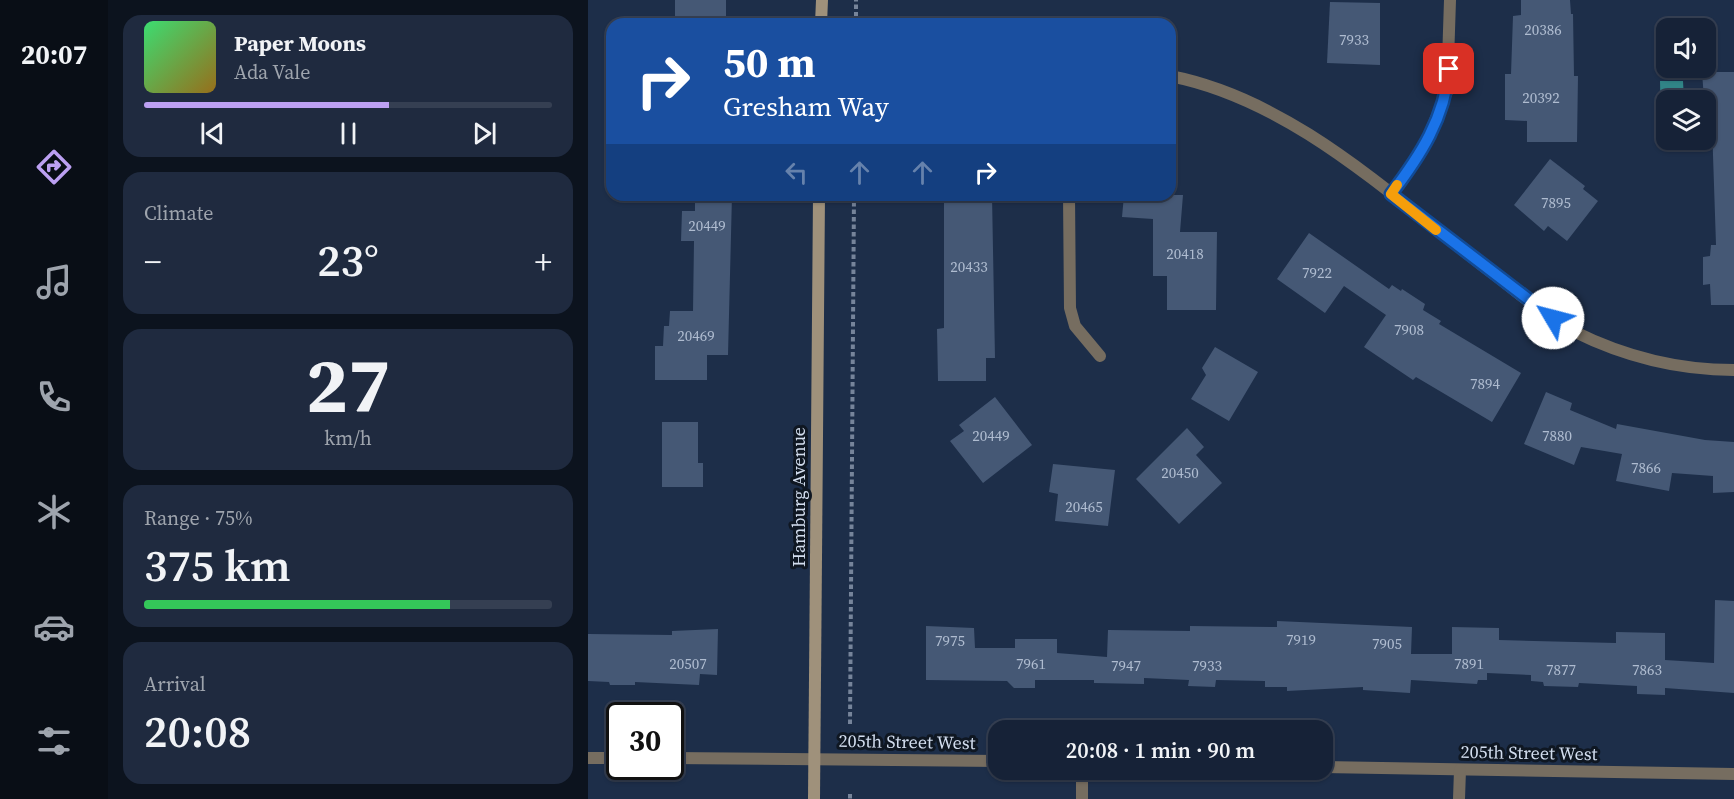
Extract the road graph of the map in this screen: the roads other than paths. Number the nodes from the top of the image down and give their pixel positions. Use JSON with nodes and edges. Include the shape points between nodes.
{"nodes":[{"id":1,"x":822,"y":0,"type":"edge"},
{"id":2,"x":1450,"y":0,"type":"edge"},
{"id":3,"x":821,"y":18,"type":"edge"},
{"id":4,"x":1176,"y":78,"type":"edge"},
{"id":5,"x":1391,"y":194,"type":"junction"},
{"id":6,"x":819,"y":201,"type":"edge"},
{"id":7,"x":1069,"y":201,"type":"edge"},
{"id":8,"x":1101,"y":356,"type":"dead end"},
{"id":9,"x":1734,"y":370,"type":"edge"},
{"id":10,"x":588,"y":758,"type":"edge"},
{"id":11,"x":606,"y":758,"type":"edge"},
{"id":12,"x":684,"y":758,"type":"edge"},
{"id":13,"x":815,"y":759,"type":"junction"},
{"id":14,"x":988,"y":761,"type":"edge"},
{"id":15,"x":1333,"y":767,"type":"edge"},
{"id":16,"x":1460,"y":770,"type":"junction"},
{"id":17,"x":1734,"y":774,"type":"edge"},
{"id":18,"x":1082,"y":780,"type":"edge"},
{"id":19,"x":814,"y":799,"type":"edge"},
{"id":20,"x":1082,"y":799,"type":"edge"},
{"id":21,"x":1459,"y":799,"type":"edge"}],
"edges":[{"from":1,"to":3,"type":"street"},
{"from":2,"to":5,"type":"street","via":[[1447,92],[1423,149]]},
{"from":4,"to":5,"type":"street","via":[[1222,91],[1268,111],[1308,134]]},
{"from":5,"to":9,"type":"street","via":[[1463,252],[1573,330],[1646,359],[1704,370]]},
{"from":6,"to":13,"type":"street","name":"Hamburg Avenue"},
{"from":7,"to":8,"type":"street","via":[[1070,308],[1075,326]]},
{"from":10,"to":11,"type":"street"},
{"from":12,"to":13,"type":"street","name":"205th Street West"},
{"from":13,"to":14,"type":"street","name":"205th Street West"},
{"from":13,"to":19,"type":"street","name":"Hamburg Avenue"},
{"from":15,"to":16,"type":"street","name":"205th Street West"},
{"from":16,"to":17,"type":"street","name":"205th Street West"},
{"from":16,"to":21,"type":"street"},
{"from":18,"to":20,"type":"street"}]}
